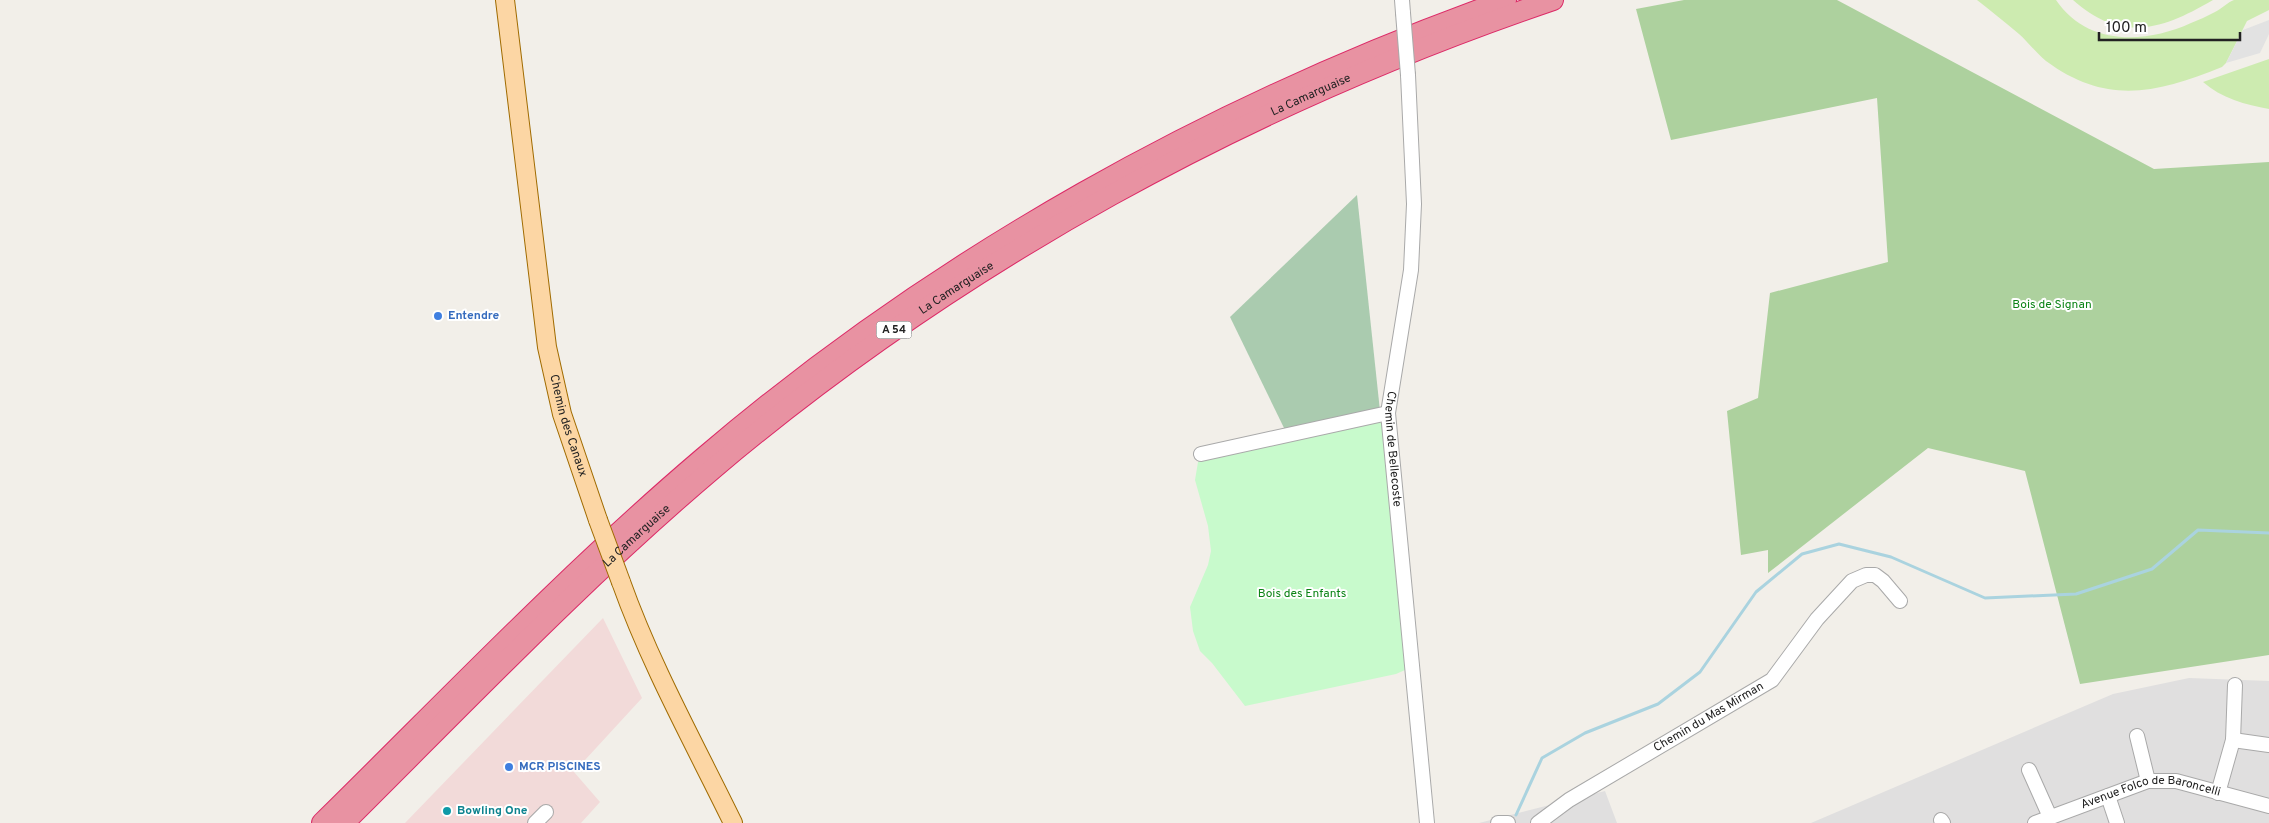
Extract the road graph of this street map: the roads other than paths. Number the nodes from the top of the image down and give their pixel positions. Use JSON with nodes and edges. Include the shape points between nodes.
{"nodes":[{"id":1,"x":505,"y":0,"type":"edge"},
{"id":2,"x":1506,"y":0,"type":"edge"},
{"id":3,"x":1552,"y":0,"type":"edge"},
{"id":4,"x":1403,"y":6,"type":"edge"},
{"id":5,"x":1388,"y":413,"type":"junction"},
{"id":6,"x":1201,"y":454,"type":"dead end"},
{"id":7,"x":1900,"y":601,"type":"dead end"},
{"id":8,"x":2235,"y":685,"type":"dead end"},
{"id":9,"x":2137,"y":736,"type":"dead end"},
{"id":10,"x":2233,"y":740,"type":"junction"},
{"id":11,"x":2269,"y":745,"type":"edge"},
{"id":12,"x":2029,"y":770,"type":"dead end"},
{"id":13,"x":2148,"y":781,"type":"junction"},
{"id":14,"x":2218,"y":792,"type":"junction"},
{"id":15,"x":2108,"y":796,"type":"junction"},
{"id":16,"x":2269,"y":806,"type":"edge"},
{"id":17,"x":546,"y":812,"type":"dead end"},
{"id":18,"x":2050,"y":817,"type":"junction"},
{"id":19,"x":322,"y":823,"type":"edge"},
{"id":20,"x":344,"y":823,"type":"edge"},
{"id":21,"x":535,"y":823,"type":"edge"},
{"id":22,"x":733,"y":823,"type":"edge"},
{"id":23,"x":1427,"y":823,"type":"edge"},
{"id":24,"x":1498,"y":823,"type":"edge"},
{"id":25,"x":1508,"y":823,"type":"edge"},
{"id":26,"x":1538,"y":823,"type":"edge"},
{"id":27,"x":2035,"y":823,"type":"edge"},
{"id":28,"x":2116,"y":823,"type":"edge"}],
"edges":[{"from":1,"to":22,"type":"main road","name":"Chemin des Canaux","bridge":true,"via":[[547,347],[562,414],[636,622],[667,694]]},
{"from":2,"to":19,"type":"highway","name":"La Camarguaise","number":"A 54","via":[[1433,26],[1316,75],[1162,150],[1032,223],[878,323],[773,401],[642,511],[529,617]]},
{"from":3,"to":20,"type":"highway","name":"La Camarguaise","number":"A 54","via":[[1439,40],[1236,129],[1093,204],[945,295],[782,413],[650,523]]},
{"from":4,"to":5,"type":"street","name":"Chemin de Bellecoste","bridge":true,"via":[[1414,204],[1411,270]]},
{"from":5,"to":6,"type":"street"},
{"from":5,"to":23,"type":"street","name":"Chemin de Bellecoste"},
{"from":7,"to":26,"type":"street","name":"Chemin du Mas Mirman","via":[[1875,575],[1852,581],[1817,619],[1772,680],[1569,800]]},
{"from":8,"to":10,"type":"street"},
{"from":9,"to":13,"type":"street"},
{"from":10,"to":11,"type":"street"},
{"from":10,"to":14,"type":"street"},
{"from":12,"to":18,"type":"street"},
{"from":13,"to":14,"type":"street","name":"Avenue Folco de Baroncelli","via":[[2176,781]]},
{"from":13,"to":15,"type":"street","name":"Avenue Folco de Baroncelli"},
{"from":14,"to":16,"type":"street","name":"Avenue Folco de Baroncelli"},
{"from":15,"to":18,"type":"street","name":"Avenue Folco de Baroncelli"},
{"from":15,"to":28,"type":"street"},
{"from":17,"to":21,"type":"street"},
{"from":18,"to":27,"type":"street","name":"Avenue Folco de Baroncelli"},
{"from":24,"to":25,"type":"street"}]}
